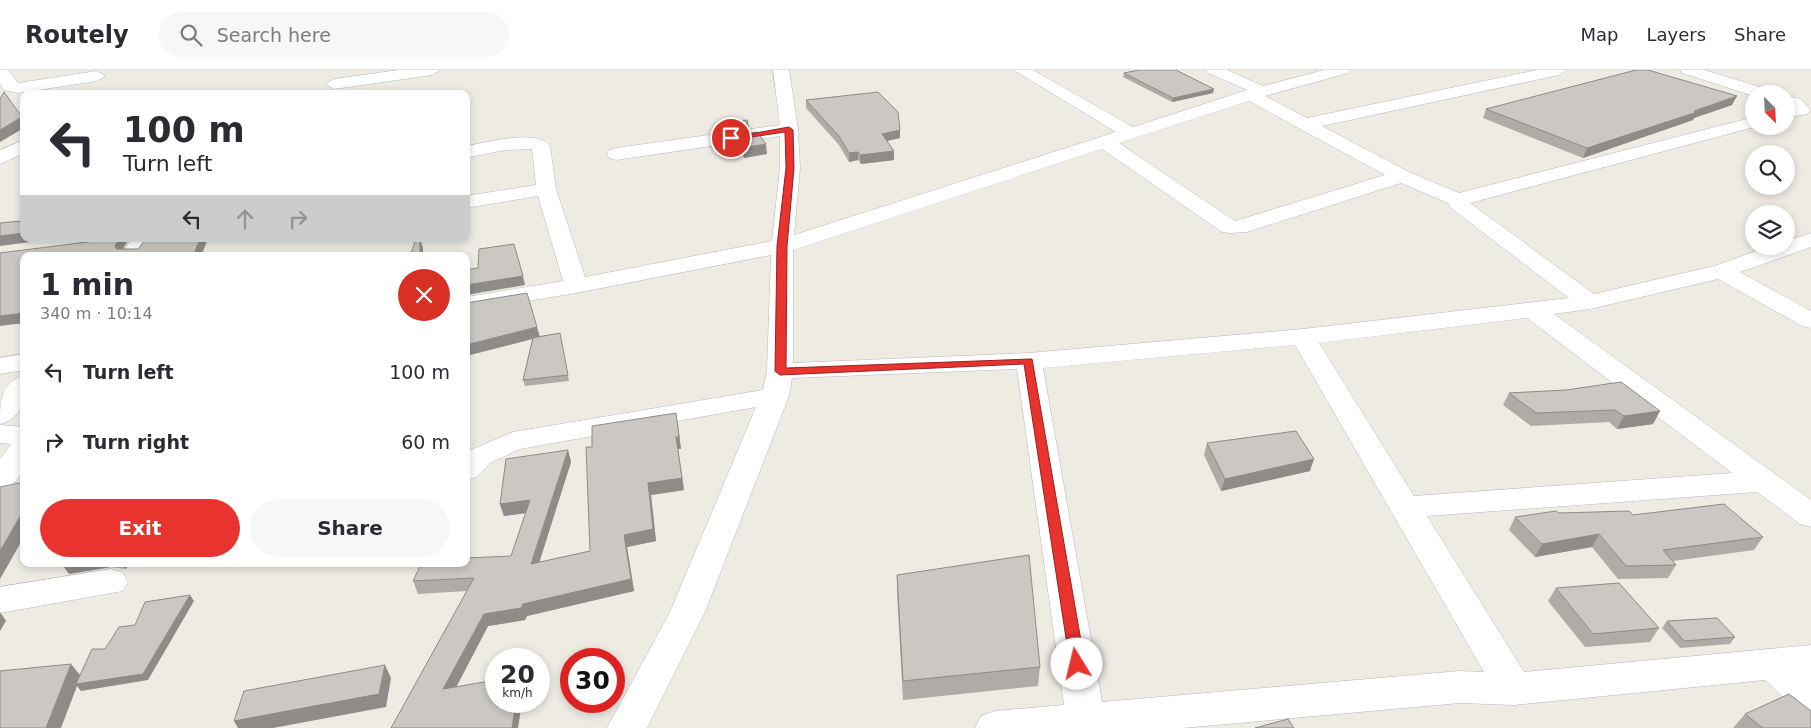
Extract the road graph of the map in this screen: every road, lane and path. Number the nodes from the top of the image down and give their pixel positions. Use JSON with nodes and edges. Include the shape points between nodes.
{"nodes":[{"id":1,"x":0,"y":70,"type":"edge"},
{"id":2,"x":432,"y":70,"type":"edge"},
{"id":3,"x":781,"y":70,"type":"edge"},
{"id":4,"x":1022,"y":70,"type":"edge"},
{"id":5,"x":1214,"y":70,"type":"edge"},
{"id":6,"x":1342,"y":70,"type":"edge"},
{"id":7,"x":1559,"y":70,"type":"edge"},
{"id":8,"x":1688,"y":70,"type":"edge"},
{"id":9,"x":98,"y":78,"type":"edge"},
{"id":10,"x":334,"y":82,"type":"edge"},
{"id":11,"x":1745,"y":88,"type":"edge"},
{"id":12,"x":1256,"y":93,"type":"junction"},
{"id":13,"x":1795,"y":103,"type":"edge"},
{"id":14,"x":1795,"y":111,"type":"edge"},
{"id":15,"x":1306,"y":124,"type":"junction"},
{"id":16,"x":1745,"y":124,"type":"edge"},
{"id":17,"x":789,"y":130,"type":"junction"},
{"id":18,"x":1132,"y":134,"type":"junction"},
{"id":19,"x":1106,"y":143,"type":"junction"},
{"id":20,"x":20,"y":147,"type":"edge"},
{"id":21,"x":470,"y":151,"type":"edge"},
{"id":22,"x":616,"y":154,"type":"dead end"},
{"id":23,"x":0,"y":158,"type":"edge"},
{"id":24,"x":1402,"y":176,"type":"junction"},
{"id":25,"x":546,"y":189,"type":"junction"},
{"id":26,"x":1457,"y":200,"type":"junction"},
{"id":27,"x":470,"y":201,"type":"edge"},
{"id":28,"x":1811,"y":240,"type":"edge"},
{"id":29,"x":782,"y":246,"type":"junction"},
{"id":30,"x":1720,"y":271,"type":"junction"},
{"id":31,"x":576,"y":286,"type":"junction"},
{"id":32,"x":1590,"y":302,"type":"junction"},
{"id":33,"x":470,"y":303,"type":"edge"},
{"id":34,"x":1532,"y":310,"type":"junction"},
{"id":35,"x":1811,"y":321,"type":"edge"},
{"id":36,"x":1303,"y":337,"type":"junction"},
{"id":37,"x":1028,"y":361,"type":"junction"},
{"id":38,"x":20,"y":363,"type":"edge"},
{"id":39,"x":0,"y":366,"type":"edge"},
{"id":40,"x":778,"y":383,"type":"junction"},
{"id":41,"x":20,"y":389,"type":"edge"},
{"id":42,"x":0,"y":415,"type":"edge"},
{"id":43,"x":0,"y":434,"type":"edge"},
{"id":44,"x":20,"y":436,"type":"edge"},
{"id":45,"x":20,"y":453,"type":"edge"},
{"id":46,"x":470,"y":465,"type":"edge"},
{"id":47,"x":0,"y":480,"type":"edge"},
{"id":48,"x":1762,"y":481,"type":"junction"},
{"id":49,"x":1405,"y":507,"type":"junction"},
{"id":50,"x":1811,"y":516,"type":"edge"},
{"id":51,"x":111,"y":582,"type":"dead end"},
{"id":52,"x":0,"y":600,"type":"edge"},
{"id":53,"x":1811,"y":660,"type":"edge"},
{"id":54,"x":1772,"y":663,"type":"junction"},
{"id":55,"x":1514,"y":689,"type":"junction"},
{"id":56,"x":1811,"y":700,"type":"edge"},
{"id":57,"x":1086,"y":721,"type":"junction"},
{"id":58,"x":627,"y":728,"type":"edge"},
{"id":59,"x":995,"y":728,"type":"edge"}],
"edges":[{"from":1,"to":9,"type":"street","via":[[10,87],[18,88]]},
{"from":2,"to":10,"type":"street"},
{"from":3,"to":17,"type":"street"},
{"from":4,"to":18,"type":"street"},
{"from":5,"to":12,"type":"street"},
{"from":6,"to":12,"type":"street"},
{"from":7,"to":15,"type":"street"},
{"from":8,"to":11,"type":"street"},
{"from":12,"to":15,"type":"street"},
{"from":12,"to":18,"type":"street"},
{"from":13,"to":14,"type":"street","via":[[1801,110]]},
{"from":15,"to":24,"type":"street"},
{"from":16,"to":26,"type":"street"},
{"from":17,"to":22,"type":"street"},
{"from":17,"to":29,"type":"street","via":[[790,168]]},
{"from":18,"to":19,"type":"street"},
{"from":19,"to":24,"type":"street","via":[[1230,227],[1239,227]]},
{"from":19,"to":29,"type":"street"},
{"from":20,"to":23,"type":"street"},
{"from":21,"to":25,"type":"street","via":[[535,143],[541,146]]},
{"from":24,"to":26,"type":"street"},
{"from":25,"to":27,"type":"street"},
{"from":25,"to":31,"type":"street"},
{"from":26,"to":32,"type":"street","via":[[1458,204]]},
{"from":28,"to":30,"type":"street"},
{"from":29,"to":31,"type":"street"},
{"from":29,"to":40,"type":"street"},
{"from":30,"to":32,"type":"street"},
{"from":30,"to":35,"type":"street"},
{"from":31,"to":33,"type":"street"},
{"from":32,"to":34,"type":"street"},
{"from":34,"to":36,"type":"street"},
{"from":34,"to":48,"type":"street"},
{"from":36,"to":37,"type":"street"},
{"from":36,"to":49,"type":"street"},
{"from":37,"to":40,"type":"street"},
{"from":37,"to":57,"type":"street"},
{"from":38,"to":39,"type":"street"},
{"from":40,"to":46,"type":"street","via":[[513,441]]},
{"from":40,"to":58,"type":"street","via":[[687,612]]},
{"from":41,"to":42,"type":"street"},
{"from":43,"to":44,"type":"street"},
{"from":45,"to":47,"type":"street"},
{"from":48,"to":49,"type":"street"},
{"from":48,"to":50,"type":"street"},
{"from":49,"to":55,"type":"street"},
{"from":51,"to":52,"type":"street"},
{"from":53,"to":54,"type":"street"},
{"from":54,"to":55,"type":"street"},
{"from":54,"to":56,"type":"street"},
{"from":55,"to":57,"type":"street","via":[[1460,687]]},
{"from":57,"to":59,"type":"street"}]}
